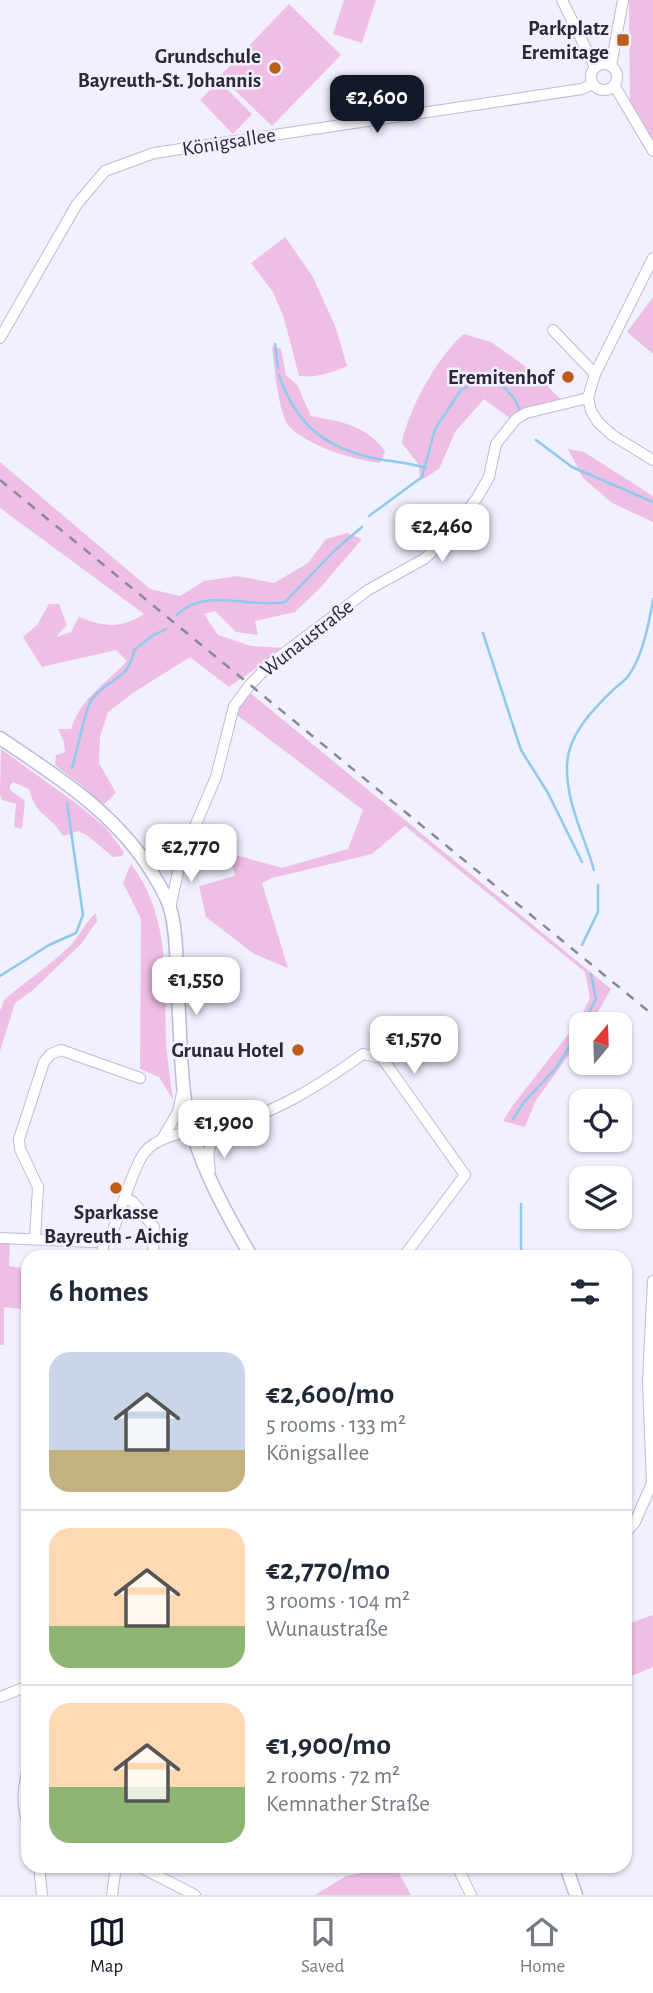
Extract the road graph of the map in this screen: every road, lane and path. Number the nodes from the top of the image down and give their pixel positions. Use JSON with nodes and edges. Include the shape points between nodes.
{"nodes":[{"id":1,"x":562,"y":0,"type":"edge"},
{"id":2,"x":623,"y":0,"type":"edge"},
{"id":3,"x":611,"y":66,"type":"junction"},
{"id":4,"x":595,"y":67,"type":"junction"},
{"id":5,"x":592,"y":84,"type":"junction"},
{"id":6,"x":614,"y":85,"type":"junction"},
{"id":7,"x":653,"y":151,"type":"edge"},
{"id":8,"x":653,"y":258,"type":"edge"},
{"id":9,"x":553,"y":330,"type":"dead end"},
{"id":10,"x":0,"y":338,"type":"edge"},
{"id":11,"x":595,"y":374,"type":"junction"},
{"id":12,"x":588,"y":398,"type":"junction"},
{"id":13,"x":653,"y":460,"type":"edge"},
{"id":14,"x":0,"y":738,"type":"edge"},
{"id":15,"x":141,"y":855,"type":"junction"},
{"id":16,"x":181,"y":859,"type":"junction"},
{"id":17,"x":170,"y":908,"type":"junction"},
{"id":18,"x":140,"y":1078,"type":"dead end"},
{"id":19,"x":183,"y":1087,"type":"junction"},
{"id":20,"x":222,"y":1126,"type":"junction"},
{"id":21,"x":192,"y":1131,"type":"junction"},
{"id":22,"x":162,"y":1140,"type":"junction"},
{"id":23,"x":215,"y":1191,"type":"junction"},
{"id":24,"x":126,"y":1198,"type":"junction"},
{"id":25,"x":0,"y":1238,"type":"edge"},
{"id":26,"x":36,"y":1239,"type":"junction"},
{"id":27,"x":104,"y":1240,"type":"junction"},
{"id":28,"x":103,"y":1250,"type":"edge"},
{"id":29,"x":153,"y":1250,"type":"edge"},
{"id":30,"x":248,"y":1250,"type":"edge"},
{"id":31,"x":409,"y":1250,"type":"edge"},
{"id":32,"x":653,"y":1281,"type":"edge"},
{"id":33,"x":653,"y":1484,"type":"edge"},
{"id":34,"x":632,"y":1526,"type":"edge"},
{"id":35,"x":21,"y":1689,"type":"edge"},
{"id":36,"x":0,"y":1697,"type":"edge"},
{"id":37,"x":40,"y":1873,"type":"edge"},
{"id":38,"x":115,"y":1873,"type":"edge"},
{"id":39,"x":152,"y":1873,"type":"edge"},
{"id":40,"x":460,"y":1873,"type":"edge"},
{"id":41,"x":568,"y":1873,"type":"edge"},
{"id":42,"x":42,"y":1895,"type":"edge"},
{"id":43,"x":112,"y":1895,"type":"edge"},
{"id":44,"x":195,"y":1895,"type":"edge"},
{"id":45,"x":471,"y":1895,"type":"edge"},
{"id":46,"x":576,"y":1895,"type":"edge"}],
"edges":[{"from":1,"to":4,"type":"street"},
{"from":2,"to":3,"type":"street"},
{"from":3,"to":4,"type":"street"},
{"from":3,"to":6,"type":"street","via":[[617,73]]},
{"from":4,"to":5,"type":"street"},
{"from":5,"to":6,"type":"street","name":"Königsallee","via":[[603,90]]},
{"from":5,"to":10,"type":"street","name":"Königsallee","via":[[154,153],[105,172],[77,204]]},
{"from":6,"to":7,"type":"street"},
{"from":8,"to":11,"type":"street"},
{"from":9,"to":11,"type":"street"},
{"from":11,"to":12,"type":"street"},
{"from":12,"to":13,"type":"street","via":[[598,422]]},
{"from":12,"to":16,"type":"street","name":"Wunaustraße","via":[[516,419],[496,444],[489,477],[477,498],[445,540],[424,559],[368,590],[271,663],[243,693],[234,706],[216,777]]},
{"from":14,"to":15,"type":"main road","via":[[100,809]]},
{"from":15,"to":16,"type":"street","via":[[164,863]]},
{"from":15,"to":17,"type":"main road"},
{"from":16,"to":17,"type":"street","name":"Wunaustraße"},
{"from":17,"to":19,"type":"main road"},
{"from":18,"to":26,"type":"street","via":[[61,1049],[44,1062],[19,1139],[38,1187]]},
{"from":19,"to":21,"type":"main road"},
{"from":19,"to":22,"type":"street","via":[[178,1112]]},
{"from":20,"to":21,"type":"street"},
{"from":20,"to":23,"type":"street","via":[[207,1154]]},
{"from":20,"to":31,"type":"street","via":[[265,1112],[316,1087],[363,1054],[382,1058],[466,1175]]},
{"from":21,"to":22,"type":"street"},
{"from":21,"to":23,"type":"main road"},
{"from":22,"to":24,"type":"street","via":[[145,1152]]},
{"from":23,"to":30,"type":"main road"},
{"from":24,"to":27,"type":"street"},
{"from":24,"to":29,"type":"street","via":[[154,1227]]},
{"from":25,"to":26,"type":"street"},
{"from":26,"to":27,"type":"street"},
{"from":27,"to":28,"type":"street"},
{"from":32,"to":33,"type":"street","via":[[648,1382]]},
{"from":33,"to":34,"type":"street"},
{"from":35,"to":36,"type":"street"},
{"from":37,"to":42,"type":"street"},
{"from":38,"to":43,"type":"street"},
{"from":39,"to":44,"type":"street"},
{"from":40,"to":45,"type":"street"},
{"from":41,"to":46,"type":"main road"}]}
